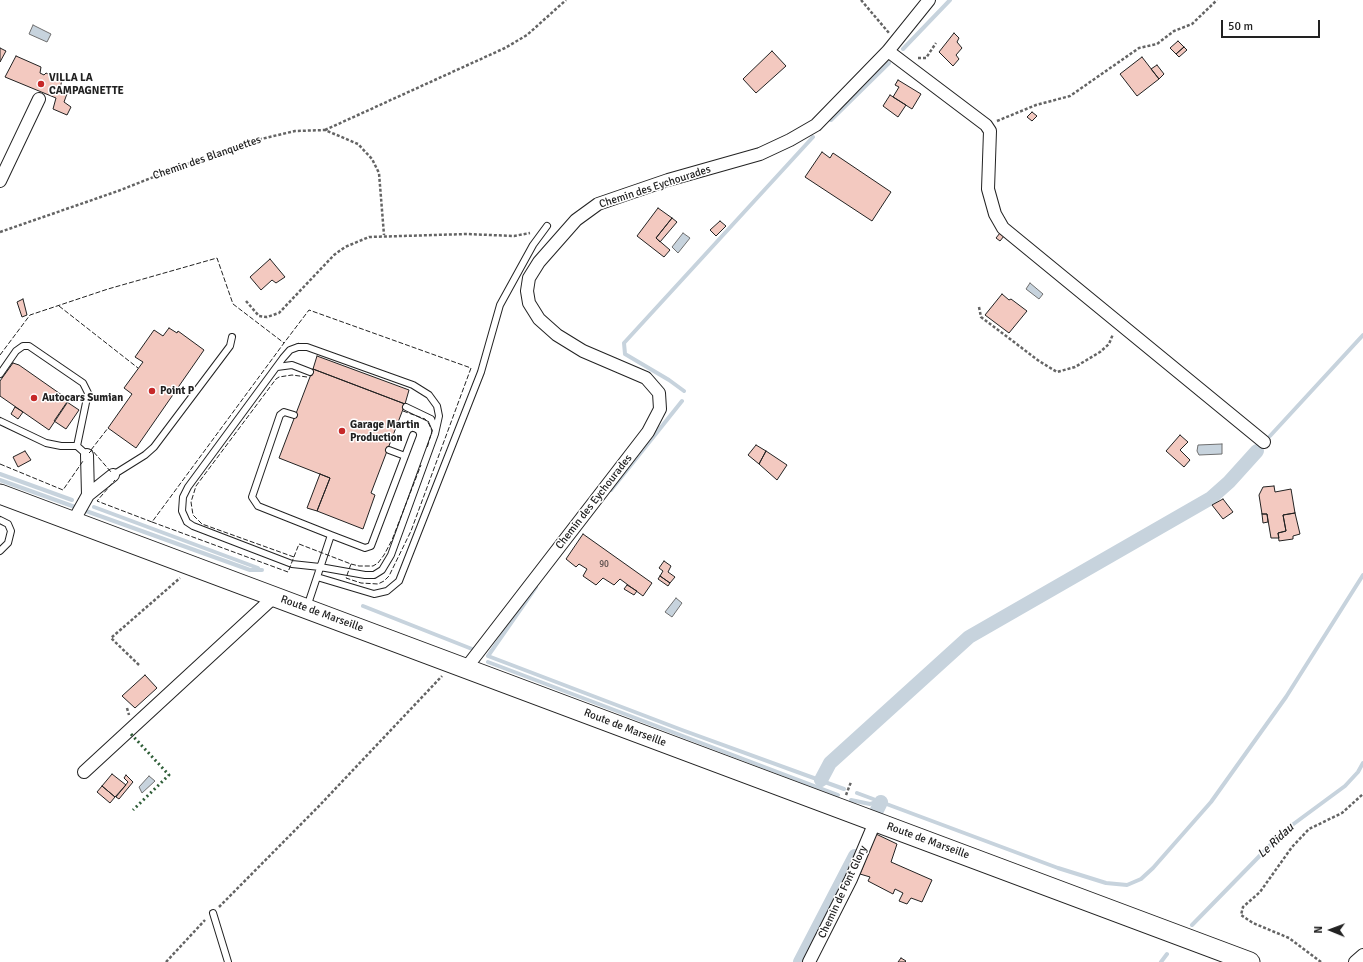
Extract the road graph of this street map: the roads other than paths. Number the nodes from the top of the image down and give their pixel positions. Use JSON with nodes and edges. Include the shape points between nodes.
{"nodes":[{"id":1,"x":929,"y":0,"type":"edge"},
{"id":2,"x":888,"y":51,"type":"junction"},
{"id":3,"x":39,"y":99,"type":"dead end"},
{"id":4,"x":0,"y":181,"type":"edge"},
{"id":5,"x":547,"y":226,"type":"road end"},
{"id":6,"x":232,"y":337,"type":"dead end"},
{"id":7,"x":277,"y":367,"type":"junction"},
{"id":8,"x":310,"y":372,"type":"dead end"},
{"id":9,"x":0,"y":374,"type":"edge"},
{"id":10,"x":406,"y":407,"type":"dead end"},
{"id":11,"x":294,"y":415,"type":"dead end"},
{"id":12,"x":0,"y":421,"type":"edge"},
{"id":13,"x":435,"y":434,"type":"junction"},
{"id":14,"x":413,"y":435,"type":"dead end"},
{"id":15,"x":1264,"y":442,"type":"dead end"},
{"id":16,"x":77,"y":446,"type":"junction"},
{"id":17,"x":389,"y":450,"type":"dead end"},
{"id":18,"x":87,"y":455,"type":"joint"},
{"id":19,"x":405,"y":456,"type":"junction"},
{"id":20,"x":113,"y":474,"type":"joint"},
{"id":21,"x":0,"y":494,"type":"edge"},
{"id":22,"x":88,"y":495,"type":"junction"},
{"id":23,"x":0,"y":520,"type":"edge"},
{"id":24,"x":74,"y":520,"type":"junction"},
{"id":25,"x":331,"y":535,"type":"junction"},
{"id":26,"x":0,"y":551,"type":"edge"},
{"id":27,"x":320,"y":567,"type":"junction"},
{"id":28,"x":317,"y":577,"type":"junction"},
{"id":29,"x":275,"y":596,"type":"junction"},
{"id":30,"x":307,"y":608,"type":"junction"},
{"id":31,"x":460,"y":666,"type":"junction"},
{"id":32,"x":84,"y":772,"type":"dead end"},
{"id":33,"x":875,"y":822,"type":"junction"},
{"id":34,"x":212,"y":913,"type":"road end"},
{"id":35,"x":1363,"y":955,"type":"edge"},
{"id":36,"x":228,"y":962,"type":"edge"},
{"id":37,"x":809,"y":962,"type":"edge"},
{"id":38,"x":1250,"y":962,"type":"edge"},
{"id":39,"x":1355,"y":962,"type":"edge"}],
"edges":[{"from":1,"to":2,"type":"street"},
{"from":2,"to":15,"type":"street","via":[[986,125],[990,131],[988,189],[1003,228]]},
{"from":2,"to":31,"type":"street","name":"Chemin des Eychourades","via":[[816,124],[790,140],[760,154],[668,180],[598,204],[576,220],[539,262],[529,278],[527,291],[529,303],[539,319],[557,335],[583,351],[646,378],[658,393],[660,409],[648,432]]},
{"from":3,"to":4,"type":"street"},
{"from":5,"to":28,"type":"lane","via":[[533,245],[500,305],[481,372],[399,581],[387,591],[374,594]]},
{"from":6,"to":20,"type":"lane","via":[[230,346],[154,446],[145,455]]},
{"from":7,"to":8,"type":"lane","via":[[292,365]]},
{"from":7,"to":13,"type":"lane","via":[[294,348],[307,347],[413,385],[429,395],[437,406],[439,416]]},
{"from":7,"to":27,"type":"lane","via":[[188,487],[183,497],[182,511],[190,524],[202,530],[292,564]]},
{"from":9,"to":16,"type":"lane","via":[[16,351],[28,346],[83,383],[88,394]]},
{"from":10,"to":13,"type":"lane","via":[[431,418],[435,423]]},
{"from":11,"to":25,"type":"lane","via":[[284,412],[280,415],[252,497],[258,506]]},
{"from":12,"to":16,"type":"lane","via":[[46,443]]},
{"from":13,"to":27,"type":"lane","via":[[391,555],[382,570],[370,576]]},
{"from":14,"to":19,"type":"lane"},
{"from":16,"to":18,"type":"lane"},
{"from":17,"to":19,"type":"lane"},
{"from":18,"to":22,"type":"street"},
{"from":19,"to":25,"type":"lane","via":[[371,546],[365,548]]},
{"from":20,"to":22,"type":"street"},
{"from":21,"to":24,"type":"main road","name":"Route de Marseille"},
{"from":22,"to":24,"type":"street"},
{"from":23,"to":26,"type":"lane","via":[[8,524],[11,531],[8,544]]},
{"from":24,"to":29,"type":"main road","name":"Route de Marseille"},
{"from":25,"to":27,"type":"lane"},
{"from":27,"to":28,"type":"lane"},
{"from":28,"to":30,"type":"lane"},
{"from":29,"to":30,"type":"main road","name":"Route de Marseille"},
{"from":29,"to":32,"type":"street"},
{"from":30,"to":31,"type":"main road","name":"Route de Marseille"},
{"from":31,"to":33,"type":"main road","name":"Route de Marseille"},
{"from":33,"to":37,"type":"street","name":"Chemin de Font Glory","via":[[851,879]]},
{"from":33,"to":38,"type":"main road","name":"Route de Marseille"},
{"from":34,"to":36,"type":"lane"},
{"from":35,"to":39,"type":"street"}]}
